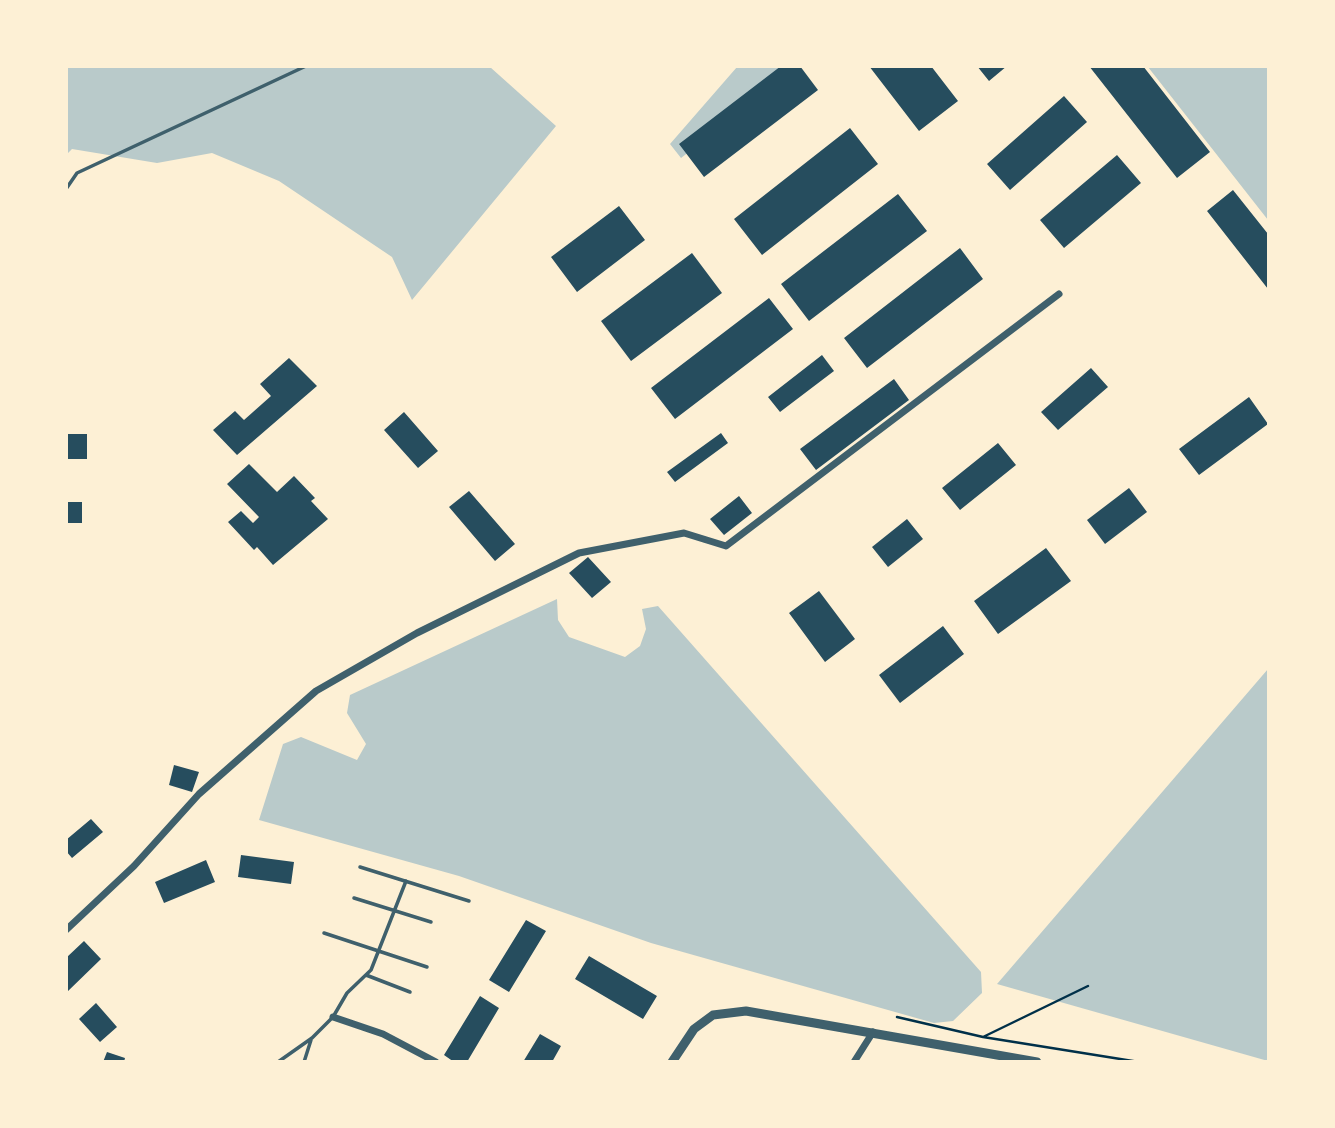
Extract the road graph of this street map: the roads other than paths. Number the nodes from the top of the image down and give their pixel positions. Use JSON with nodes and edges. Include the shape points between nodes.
{"nodes":[{"id":1,"x":306,"y":66,"type":"edge"},
{"id":2,"x":66,"y":189,"type":"edge"},
{"id":3,"x":1059,"y":294,"type":"dead end"},
{"id":4,"x":360,"y":867,"type":"dead end"},
{"id":5,"x":406,"y":881,"type":"junction"},
{"id":6,"x":354,"y":898,"type":"dead end"},
{"id":7,"x":469,"y":901,"type":"dead end"},
{"id":8,"x":395,"y":910,"type":"junction"},
{"id":9,"x":431,"y":922,"type":"dead end"},
{"id":10,"x":66,"y":930,"type":"edge"},
{"id":11,"x":324,"y":933,"type":"dead end"},
{"id":12,"x":379,"y":951,"type":"junction"},
{"id":13,"x":427,"y":967,"type":"dead end"},
{"id":14,"x":366,"y":975,"type":"junction"},
{"id":15,"x":410,"y":992,"type":"dead end"},
{"id":16,"x":333,"y":1017,"type":"junction"},
{"id":17,"x":873,"y":1032,"type":"junction"},
{"id":18,"x":312,"y":1038,"type":"junction"},
{"id":19,"x":1004,"y":1059,"type":"edge"},
{"id":20,"x":278,"y":1062,"type":"edge"},
{"id":21,"x":304,"y":1062,"type":"edge"},
{"id":22,"x":436,"y":1062,"type":"edge"},
{"id":23,"x":672,"y":1062,"type":"edge"},
{"id":24,"x":854,"y":1062,"type":"edge"},
{"id":25,"x":1037,"y":1062,"type":"edge"}],
"edges":[{"from":1,"to":2,"type":"lane","via":[[77,173]]},
{"from":3,"to":10,"type":"street","via":[[726,546],[684,533],[579,553],[417,634],[316,691],[199,794],[134,866]]},
{"from":4,"to":5,"type":"lane"},
{"from":5,"to":7,"type":"lane"},
{"from":5,"to":8,"type":"lane"},
{"from":6,"to":8,"type":"lane"},
{"from":8,"to":9,"type":"lane"},
{"from":8,"to":12,"type":"lane"},
{"from":11,"to":12,"type":"lane"},
{"from":12,"to":13,"type":"lane"},
{"from":12,"to":14,"type":"lane"},
{"from":14,"to":15,"type":"lane"},
{"from":14,"to":16,"type":"lane","via":[[347,993]]},
{"from":16,"to":18,"type":"lane"},
{"from":16,"to":22,"type":"street","via":[[383,1034]]},
{"from":17,"to":19,"type":"street"},
{"from":17,"to":23,"type":"street","via":[[775,1014],[729,1011],[713,1015],[694,1029]]},
{"from":17,"to":24,"type":"street"},
{"from":18,"to":20,"type":"lane"},
{"from":18,"to":21,"type":"lane"},
{"from":19,"to":25,"type":"street"}]}
